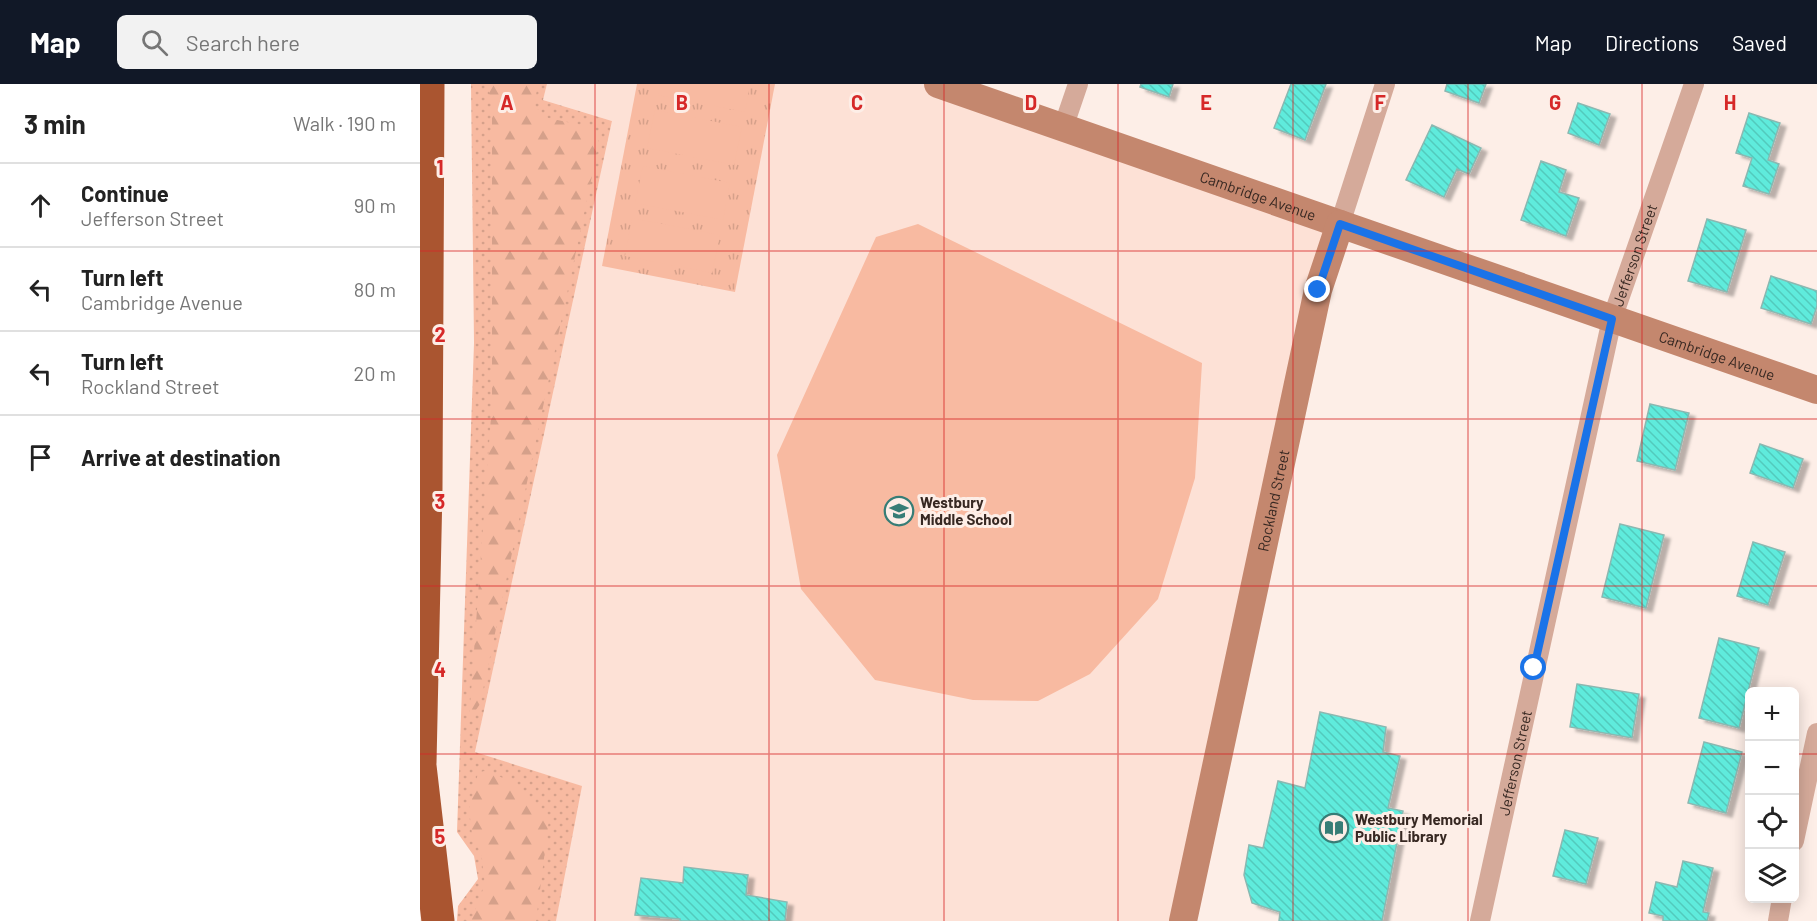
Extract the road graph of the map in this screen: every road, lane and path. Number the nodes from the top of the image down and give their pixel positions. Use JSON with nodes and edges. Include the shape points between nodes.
{"nodes":[{"id":1,"x":428,"y":84,"type":"edge"},
{"id":2,"x":938,"y":84,"type":"edge"},
{"id":3,"x":1078,"y":84,"type":"edge"},
{"id":4,"x":1385,"y":84,"type":"edge"},
{"id":5,"x":1694,"y":84,"type":"edge"},
{"id":6,"x":1063,"y":128,"type":"junction"},
{"id":7,"x":1340,"y":224,"type":"junction"},
{"id":8,"x":1612,"y":319,"type":"junction"},
{"id":9,"x":1817,"y":390,"type":"edge"},
{"id":10,"x":1817,"y":733,"type":"edge"},
{"id":11,"x":420,"y":764,"type":"edge"},
{"id":12,"x":1799,"y":818,"type":"edge"},
{"id":13,"x":1781,"y":903,"type":"edge"},
{"id":14,"x":438,"y":921,"type":"edge"},
{"id":15,"x":1183,"y":921,"type":"edge"},
{"id":16,"x":1480,"y":921,"type":"edge"},
{"id":17,"x":1778,"y":921,"type":"edge"}],
"edges":[{"from":1,"to":11,"type":"highway"},
{"from":2,"to":6,"type":"street","name":"Cambridge Avenue"},
{"from":3,"to":6,"type":"street"},
{"from":4,"to":7,"type":"street","name":"Rockland Street"},
{"from":5,"to":8,"type":"street","name":"Jefferson Street"},
{"from":6,"to":7,"type":"street","name":"Cambridge Avenue"},
{"from":7,"to":8,"type":"street","name":"Cambridge Avenue"},
{"from":7,"to":15,"type":"street","name":"Rockland Street","via":[[1318,290]]},
{"from":8,"to":9,"type":"street","name":"Cambridge Avenue"},
{"from":8,"to":16,"type":"street","name":"Jefferson Street"},
{"from":10,"to":12,"type":"street"},
{"from":11,"to":14,"type":"highway"},
{"from":13,"to":17,"type":"street"}]}
